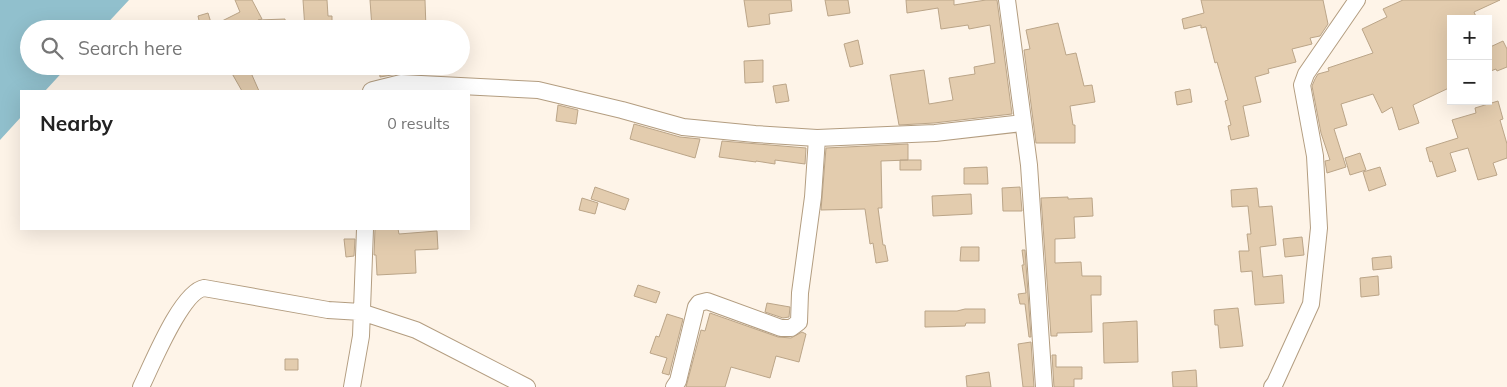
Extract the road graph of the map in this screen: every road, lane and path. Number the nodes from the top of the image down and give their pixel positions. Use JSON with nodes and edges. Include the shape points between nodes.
{"nodes":[{"id":1,"x":1007,"y":0,"type":"edge"},
{"id":2,"x":1357,"y":0,"type":"edge"},
{"id":3,"x":375,"y":90,"type":"edge"},
{"id":4,"x":1023,"y":123,"type":"junction"},
{"id":5,"x":817,"y":138,"type":"junction"},
{"id":6,"x":365,"y":230,"type":"edge"},
{"id":7,"x":361,"y":312,"type":"junction"},
{"id":8,"x":141,"y":387,"type":"edge"},
{"id":9,"x":352,"y":387,"type":"edge"},
{"id":10,"x":527,"y":387,"type":"edge"},
{"id":11,"x":674,"y":387,"type":"edge"},
{"id":12,"x":1044,"y":387,"type":"edge"},
{"id":13,"x":1272,"y":387,"type":"edge"}],
"edges":[{"from":1,"to":4,"type":"street"},
{"from":2,"to":13,"type":"street","via":[[1306,74],[1302,85],[1315,156],[1319,228],[1311,304]]},
{"from":3,"to":5,"type":"street","via":[[401,83],[538,90],[683,127]]},
{"from":4,"to":5,"type":"street","via":[[935,133]]},
{"from":4,"to":12,"type":"street","via":[[1029,165]]},
{"from":5,"to":11,"type":"street","via":[[799,322],[791,328],[782,328],[702,301],[696,307]]},
{"from":6,"to":7,"type":"street"},
{"from":7,"to":8,"type":"street","via":[[328,310],[199,289],[189,296],[175,317]]},
{"from":7,"to":9,"type":"street","via":[[361,336]]},
{"from":7,"to":10,"type":"street","via":[[416,330]]}]}
